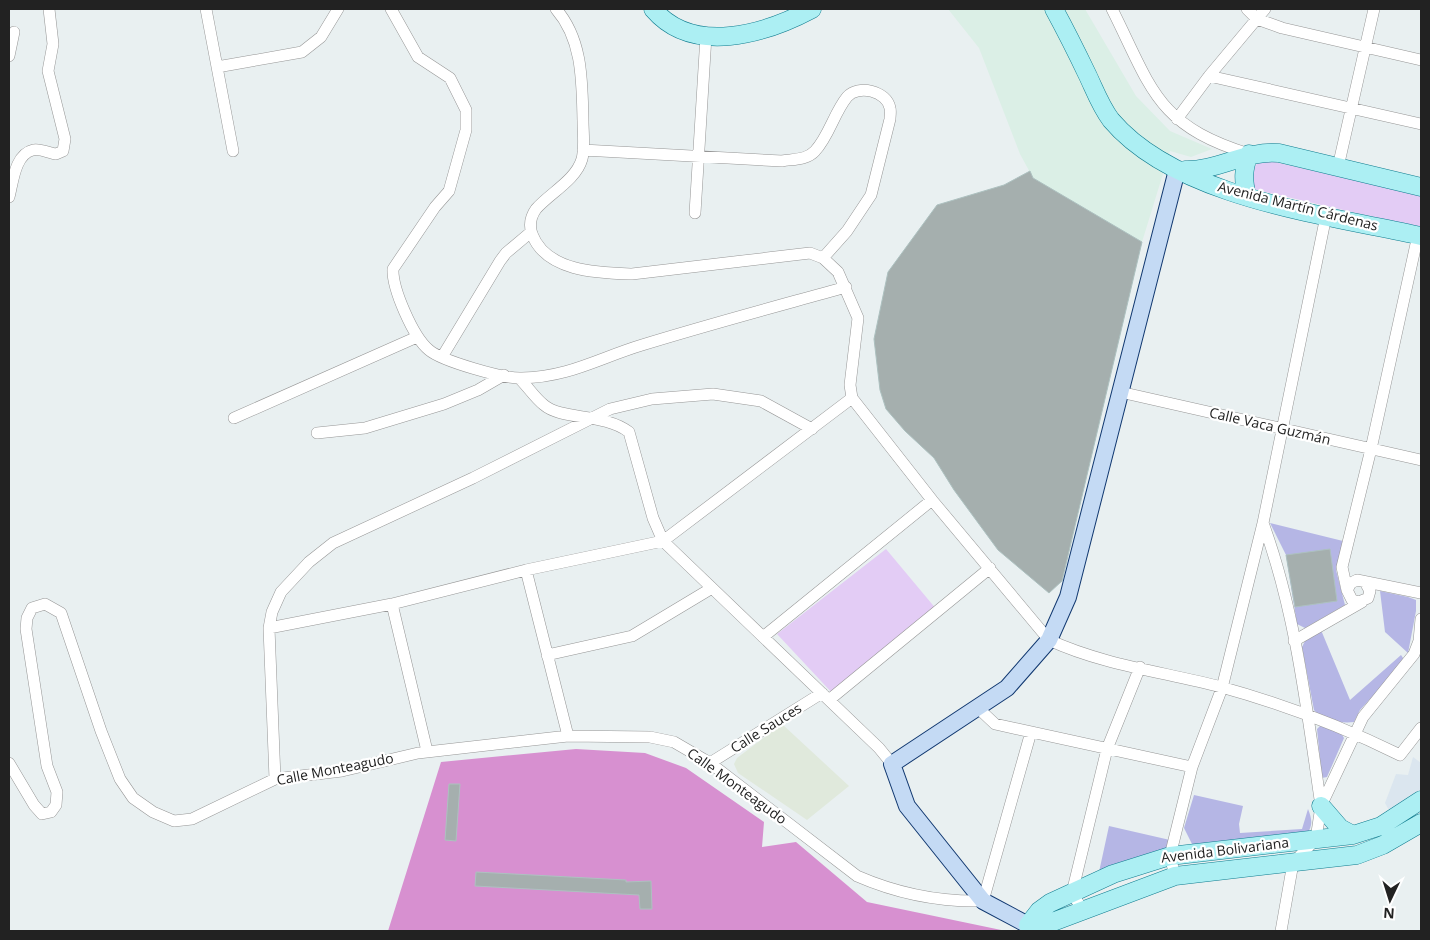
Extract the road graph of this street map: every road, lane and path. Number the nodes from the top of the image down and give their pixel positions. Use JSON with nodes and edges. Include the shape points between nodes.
{"nodes":[{"id":1,"x":49,"y":9,"type":"edge"},
{"id":2,"x":206,"y":9,"type":"edge"},
{"id":3,"x":338,"y":9,"type":"edge"},
{"id":4,"x":391,"y":9,"type":"edge"},
{"id":5,"x":556,"y":9,"type":"edge"},
{"id":6,"x":653,"y":9,"type":"edge"},
{"id":7,"x":812,"y":9,"type":"edge"},
{"id":8,"x":1054,"y":9,"type":"edge"},
{"id":9,"x":1112,"y":9,"type":"edge"},
{"id":10,"x":1247,"y":9,"type":"edge"},
{"id":11,"x":1265,"y":9,"type":"edge"},
{"id":12,"x":1374,"y":9,"type":"edge"},
{"id":13,"x":1257,"y":19,"type":"junction"},
{"id":14,"x":14,"y":32,"type":"dead end"},
{"id":15,"x":706,"y":36,"type":"junction"},
{"id":16,"x":1365,"y":47,"type":"junction"},
{"id":17,"x":9,"y":56,"type":"edge"},
{"id":18,"x":1421,"y":60,"type":"edge"},
{"id":19,"x":218,"y":67,"type":"junction"},
{"id":20,"x":1209,"y":76,"type":"junction"},
{"id":21,"x":1351,"y":108,"type":"junction"},
{"id":22,"x":1177,"y":119,"type":"junction"},
{"id":23,"x":1421,"y":124,"type":"edge"},
{"id":24,"x":583,"y":150,"type":"junction"},
{"id":25,"x":233,"y":151,"type":"dead end"},
{"id":26,"x":1249,"y":154,"type":"junction"},
{"id":27,"x":699,"y":157,"type":"junction"},
{"id":28,"x":1338,"y":167,"type":"junction"},
{"id":29,"x":1177,"y":170,"type":"junction"},
{"id":30,"x":1421,"y":185,"type":"edge"},
{"id":31,"x":1247,"y":196,"type":"junction"},
{"id":32,"x":9,"y":197,"type":"edge"},
{"id":33,"x":695,"y":213,"type":"dead end"},
{"id":34,"x":1326,"y":216,"type":"junction"},
{"id":35,"x":532,"y":232,"type":"junction"},
{"id":36,"x":1419,"y":236,"type":"edge"},
{"id":37,"x":824,"y":258,"type":"junction"},
{"id":38,"x":846,"y":286,"type":"junction"},
{"id":39,"x":417,"y":337,"type":"junction"},
{"id":40,"x":442,"y":357,"type":"junction"},
{"id":41,"x":504,"y":375,"type":"junction"},
{"id":42,"x":520,"y":378,"type":"junction"},
{"id":43,"x":1120,"y":392,"type":"junction"},
{"id":44,"x":852,"y":398,"type":"junction"},
{"id":45,"x":234,"y":418,"type":"dead end"},
{"id":46,"x":592,"y":418,"type":"junction"},
{"id":47,"x":812,"y":429,"type":"junction"},
{"id":48,"x":1284,"y":429,"type":"junction"},
{"id":49,"x":317,"y":433,"type":"dead end"},
{"id":50,"x":1371,"y":449,"type":"junction"},
{"id":51,"x":1421,"y":460,"type":"edge"},
{"id":52,"x":932,"y":500,"type":"junction"},
{"id":53,"x":1263,"y":523,"type":"junction"},
{"id":54,"x":663,"y":541,"type":"junction"},
{"id":55,"x":990,"y":568,"type":"junction"},
{"id":56,"x":526,"y":570,"type":"junction"},
{"id":57,"x":1344,"y":578,"type":"junction"},
{"id":58,"x":1361,"y":581,"type":"junction"},
{"id":59,"x":1387,"y":586,"type":"junction"},
{"id":60,"x":712,"y":588,"type":"junction"},
{"id":61,"x":1421,"y":593,"type":"edge"},
{"id":62,"x":1349,"y":599,"type":"junction"},
{"id":63,"x":1365,"y":600,"type":"junction"},
{"id":64,"x":392,"y":604,"type":"junction"},
{"id":65,"x":1421,"y":620,"type":"edge"},
{"id":66,"x":269,"y":628,"type":"junction"},
{"id":67,"x":763,"y":637,"type":"junction"},
{"id":68,"x":1048,"y":640,"type":"junction"},
{"id":69,"x":1294,"y":641,"type":"junction"},
{"id":70,"x":1420,"y":642,"type":"edge"},
{"id":71,"x":548,"y":655,"type":"junction"},
{"id":72,"x":1140,"y":667,"type":"junction"},
{"id":73,"x":1222,"y":688,"type":"junction"},
{"id":74,"x":826,"y":697,"type":"junction"},
{"id":75,"x":978,"y":708,"type":"junction"},
{"id":76,"x":1308,"y":715,"type":"junction"},
{"id":77,"x":1421,"y":728,"type":"edge"},
{"id":78,"x":1031,"y":732,"type":"junction"},
{"id":79,"x":1355,"y":733,"type":"junction"},
{"id":80,"x":568,"y":736,"type":"junction"},
{"id":81,"x":1107,"y":749,"type":"junction"},
{"id":82,"x":427,"y":752,"type":"junction"},
{"id":83,"x":9,"y":763,"type":"edge"},
{"id":84,"x":710,"y":763,"type":"junction"},
{"id":85,"x":892,"y":764,"type":"junction"},
{"id":86,"x":1192,"y":767,"type":"junction"},
{"id":87,"x":275,"y":779,"type":"junction"},
{"id":88,"x":1421,"y":800,"type":"edge"},
{"id":89,"x":1321,"y":806,"type":"junction"},
{"id":90,"x":1421,"y":823,"type":"edge"},
{"id":91,"x":1353,"y":836,"type":"junction"},
{"id":92,"x":1316,"y":839,"type":"junction"},
{"id":93,"x":1170,"y":856,"type":"junction"},
{"id":94,"x":1293,"y":863,"type":"junction"},
{"id":95,"x":1175,"y":876,"type":"junction"},
{"id":96,"x":1072,"y":893,"type":"junction"},
{"id":97,"x":983,"y":901,"type":"junction"},
{"id":98,"x":1082,"y":909,"type":"junction"},
{"id":99,"x":1032,"y":928,"type":"edge"},
{"id":100,"x":1281,"y":931,"type":"edge"}],
"edges":[{"from":1,"to":32,"type":"street","via":[[53,44],[48,71],[65,139],[63,151],[56,154],[34,149],[24,154],[18,163]]},
{"from":2,"to":19,"type":"street"},
{"from":3,"to":19,"type":"street","via":[[321,36],[302,52]]},
{"from":4,"to":39,"type":"street","via":[[418,57],[450,78],[466,110],[463,148],[449,191],[393,269],[393,280]]},
{"from":5,"to":24,"type":"street","via":[[579,52]]},
{"from":6,"to":15,"type":"main road","via":[[675,28]]},
{"from":7,"to":15,"type":"main road","via":[[768,29]]},
{"from":8,"to":29,"type":"main road","name":"Avenida Martín Cárdenas","via":[[1110,118],[1130,140]]},
{"from":9,"to":22,"type":"street","name":"Avenida Martín Cárdenas","via":[[1152,90]]},
{"from":10,"to":13,"type":"street"},
{"from":11,"to":13,"type":"street"},
{"from":12,"to":16,"type":"street"},
{"from":13,"to":16,"type":"street"},
{"from":13,"to":20,"type":"street"},
{"from":14,"to":17,"type":"street"},
{"from":15,"to":27,"type":"street"},
{"from":16,"to":18,"type":"street"},
{"from":16,"to":21,"type":"street"},
{"from":19,"to":25,"type":"street"},
{"from":20,"to":21,"type":"street"},
{"from":20,"to":22,"type":"street"},
{"from":21,"to":23,"type":"street"},
{"from":21,"to":28,"type":"street"},
{"from":22,"to":26,"type":"street","name":"Avenida Martín Cárdenas","via":[[1221,146]]},
{"from":24,"to":27,"type":"street"},
{"from":24,"to":35,"type":"street","via":[[582,160],[573,174],[536,210],[531,219]]},
{"from":26,"to":28,"type":"main road","name":"Avenida Martín Cárdenas","via":[[1279,153]]},
{"from":26,"to":29,"type":"main road","name":"Avenida Martín Cárdenas","via":[[1201,170]]},
{"from":26,"to":31,"type":"main road","via":[[1243,168]]},
{"from":27,"to":33,"type":"street"},
{"from":27,"to":37,"type":"street","via":[[782,161],[805,158],[815,151],[847,97],[855,90],[865,89],[886,99],[890,119],[871,195]]},
{"from":28,"to":30,"type":"main road","name":"Avenida Martín Cárdenas"},
{"from":29,"to":31,"type":"main road","name":"Avenida Martín Cárdenas"},
{"from":29,"to":43,"type":"street"},
{"from":31,"to":34,"type":"main road","name":"Avenida Martín Cárdenas"},
{"from":34,"to":36,"type":"main road","name":"Avenida Martín Cárdenas"},
{"from":34,"to":48,"type":"street"},
{"from":35,"to":37,"type":"street","via":[[536,244],[549,256],[571,267],[605,273],[649,272],[810,253]]},
{"from":35,"to":40,"type":"street","via":[[500,261]]},
{"from":36,"to":50,"type":"street"},
{"from":37,"to":38,"type":"street"},
{"from":38,"to":42,"type":"street","via":[[626,350],[578,370]]},
{"from":38,"to":44,"type":"street","via":[[858,318],[850,385]]},
{"from":39,"to":40,"type":"street","via":[[429,351]]},
{"from":39,"to":45,"type":"street"},
{"from":40,"to":41,"type":"street"},
{"from":41,"to":42,"type":"street"},
{"from":41,"to":49,"type":"street","via":[[444,404],[365,428]]},
{"from":42,"to":46,"type":"street","via":[[553,411]]},
{"from":43,"to":48,"type":"street","name":"Calle Vaca Guzmán"},
{"from":43,"to":68,"type":"street","via":[[1068,597]]},
{"from":44,"to":47,"type":"street"},
{"from":44,"to":52,"type":"street"},
{"from":46,"to":47,"type":"street","via":[[610,409],[652,399],[713,394],[761,401]]},
{"from":46,"to":54,"type":"street","via":[[610,421],[629,432],[653,518]]},
{"from":46,"to":66,"type":"street","via":[[461,484],[333,542],[281,592]]},
{"from":47,"to":54,"type":"street"},
{"from":48,"to":50,"type":"street","name":"Calle Vaca Guzmán"},
{"from":48,"to":53,"type":"street"},
{"from":50,"to":51,"type":"street","name":"Calle Vaca Guzmán"},
{"from":50,"to":57,"type":"street","via":[[1342,567]]},
{"from":52,"to":55,"type":"street"},
{"from":52,"to":67,"type":"street"},
{"from":53,"to":69,"type":"street","via":[[1278,563]]},
{"from":53,"to":73,"type":"street"},
{"from":54,"to":56,"type":"street"},
{"from":54,"to":60,"type":"street"},
{"from":55,"to":68,"type":"street"},
{"from":55,"to":74,"type":"street","name":"Calle Sauces"},
{"from":56,"to":64,"type":"street"},
{"from":56,"to":71,"type":"street"},
{"from":57,"to":58,"type":"street"},
{"from":57,"to":62,"type":"street"},
{"from":58,"to":59,"type":"street"},
{"from":58,"to":62,"type":"street","via":[[1350,584]]},
{"from":58,"to":63,"type":"street","via":[[1370,591]]},
{"from":59,"to":61,"type":"street"},
{"from":59,"to":63,"type":"street"},
{"from":60,"to":67,"type":"street"},
{"from":60,"to":71,"type":"street","via":[[632,636]]},
{"from":62,"to":63,"type":"street"},
{"from":62,"to":69,"type":"street"},
{"from":64,"to":66,"type":"street"},
{"from":64,"to":82,"type":"street"},
{"from":65,"to":70,"type":"street"},
{"from":66,"to":87,"type":"street"},
{"from":67,"to":74,"type":"street"},
{"from":68,"to":72,"type":"street","via":[[1074,652]]},
{"from":68,"to":75,"type":"street","via":[[1007,688]]},
{"from":69,"to":76,"type":"street"},
{"from":70,"to":79,"type":"street","via":[[1363,717]]},
{"from":71,"to":80,"type":"street"},
{"from":72,"to":73,"type":"street"},
{"from":72,"to":81,"type":"street"},
{"from":73,"to":76,"type":"street"},
{"from":73,"to":86,"type":"street"},
{"from":74,"to":84,"type":"street","name":"Calle Sauces"},
{"from":74,"to":85,"type":"street"},
{"from":75,"to":78,"type":"street","via":[[995,724]]},
{"from":75,"to":85,"type":"street"},
{"from":76,"to":79,"type":"street"},
{"from":76,"to":89,"type":"street"},
{"from":77,"to":79,"type":"street","via":[[1400,755]]},
{"from":78,"to":81,"type":"street"},
{"from":78,"to":97,"type":"street"},
{"from":79,"to":89,"type":"street"},
{"from":80,"to":82,"type":"street","name":"Calle Monteagudo"},
{"from":80,"to":84,"type":"street","name":"Calle Monteagudo","via":[[650,737],[674,742]]},
{"from":81,"to":86,"type":"street"},
{"from":81,"to":96,"type":"street"},
{"from":82,"to":87,"type":"street","name":"Calle Monteagudo","via":[[342,771]]},
{"from":83,"to":87,"type":"street","name":"Calle Monteagudo","via":[[34,805],[42,814],[51,812],[56,805],[57,792],[46,766],[26,629],[32,608],[45,604],[61,613],[111,758],[133,798],[174,821],[192,819]]},
{"from":84,"to":97,"type":"street","name":"Calle Monteagudo","via":[[857,876],[881,886],[954,902]]},
{"from":85,"to":97,"type":"street","via":[[907,806]]},
{"from":86,"to":93,"type":"street"},
{"from":88,"to":91,"type":"main road","name":"Avenida Bolivariana","via":[[1381,826]]},
{"from":89,"to":91,"type":"main road","via":[[1340,828]]},
{"from":89,"to":92,"type":"street"},
{"from":90,"to":94,"type":"main road","name":"Avenida Bolivariana","via":[[1383,845],[1357,855]]},
{"from":91,"to":92,"type":"main road","name":"Avenida Bolivariana"},
{"from":92,"to":93,"type":"main road","name":"Avenida Bolivariana"},
{"from":92,"to":94,"type":"street"},
{"from":93,"to":95,"type":"street"},
{"from":93,"to":96,"type":"main road","name":"Avenida Bolivariana","via":[[1132,867]]},
{"from":94,"to":95,"type":"main road","name":"Avenida Bolivariana"},
{"from":94,"to":100,"type":"street"},
{"from":95,"to":98,"type":"main road","name":"Avenida Bolivariana"},
{"from":96,"to":98,"type":"street"},
{"from":96,"to":99,"type":"main road","name":"Avenida Bolivariana","via":[[1039,911]]},
{"from":97,"to":99,"type":"street"},
{"from":98,"to":99,"type":"main road","name":"Avenida Bolivariana"}]}
